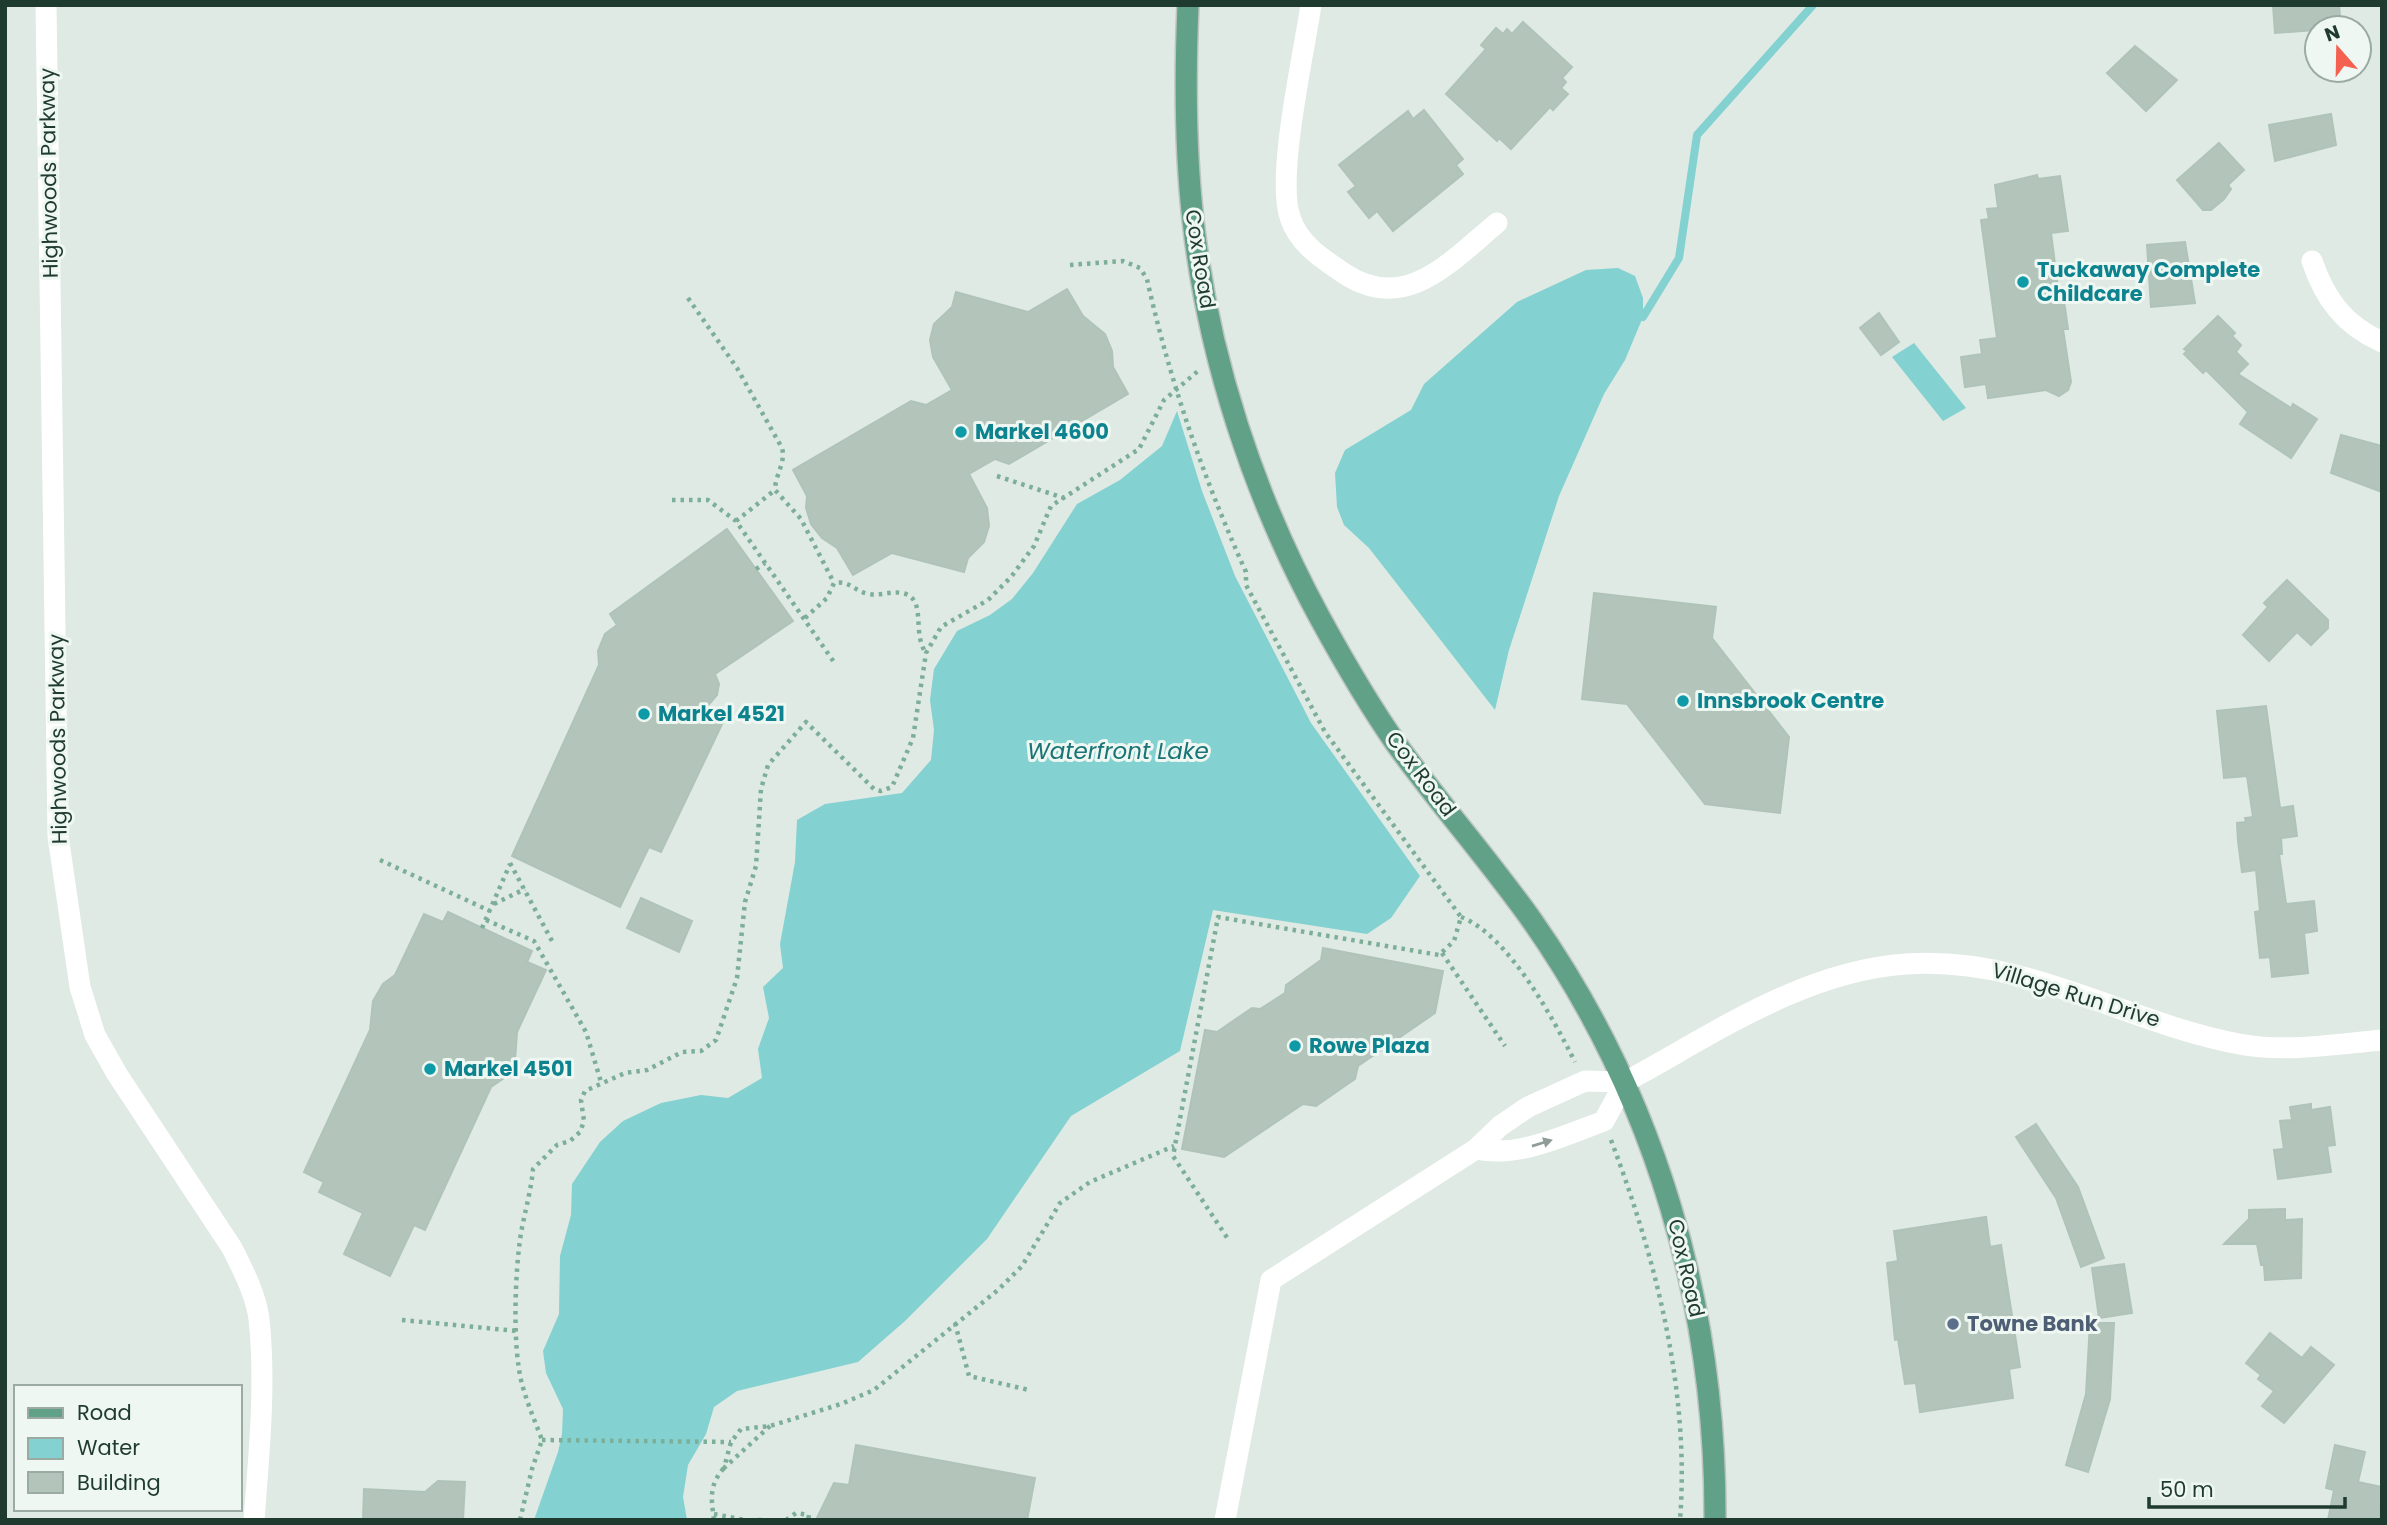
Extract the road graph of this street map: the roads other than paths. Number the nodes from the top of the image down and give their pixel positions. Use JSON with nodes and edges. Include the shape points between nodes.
{"nodes":[{"id":1,"x":46,"y":5,"type":"edge"},
{"id":2,"x":1188,"y":5,"type":"edge"},
{"id":3,"x":1311,"y":5,"type":"edge"},
{"id":4,"x":1497,"y":223,"type":"dead end"},
{"id":5,"x":2312,"y":261,"type":"dead end"},
{"id":6,"x":2382,"y":342,"type":"edge"},
{"id":7,"x":2382,"y":1040,"type":"edge"},
{"id":8,"x":1625,"y":1082,"type":"junction"},
{"id":9,"x":1476,"y":1149,"type":"junction"},
{"id":10,"x":254,"y":1520,"type":"edge"},
{"id":11,"x":1225,"y":1520,"type":"edge"},
{"id":12,"x":1716,"y":1520,"type":"edge"}],
"edges":[{"from":1,"to":10,"type":"street","name":"Highwoods Parkway","via":[[58,836],[68,923],[95,1035],[232,1248],[259,1317],[261,1424]]},
{"from":2,"to":8,"type":"main road","name":"Cox Road","via":[[1187,138],[1192,217],[1218,355],[1254,472],[1319,617],[1399,748],[1548,946],[1591,1014]]},
{"from":3,"to":4,"type":"street","via":[[1286,174],[1289,217],[1298,234],[1317,255],[1355,281],[1374,288],[1397,288],[1433,276]]},
{"from":5,"to":6,"type":"street","via":[[2330,304],[2345,320]]},
{"from":7,"to":8,"type":"street","name":"Village Run Drive","via":[[2286,1047],[2238,1044],[1994,969],[1905,964],[1803,988]]},
{"from":8,"to":9,"type":"street","via":[[1585,1081],[1528,1107]]},
{"from":9,"to":8,"type":"street","one_way":true,"via":[[1497,1153],[1541,1144],[1604,1121]]},
{"from":8,"to":12,"type":"main road","name":"Cox Road","via":[[1676,1218],[1695,1303],[1709,1381]]},
{"from":9,"to":11,"type":"street","via":[[1271,1280]]}]}
